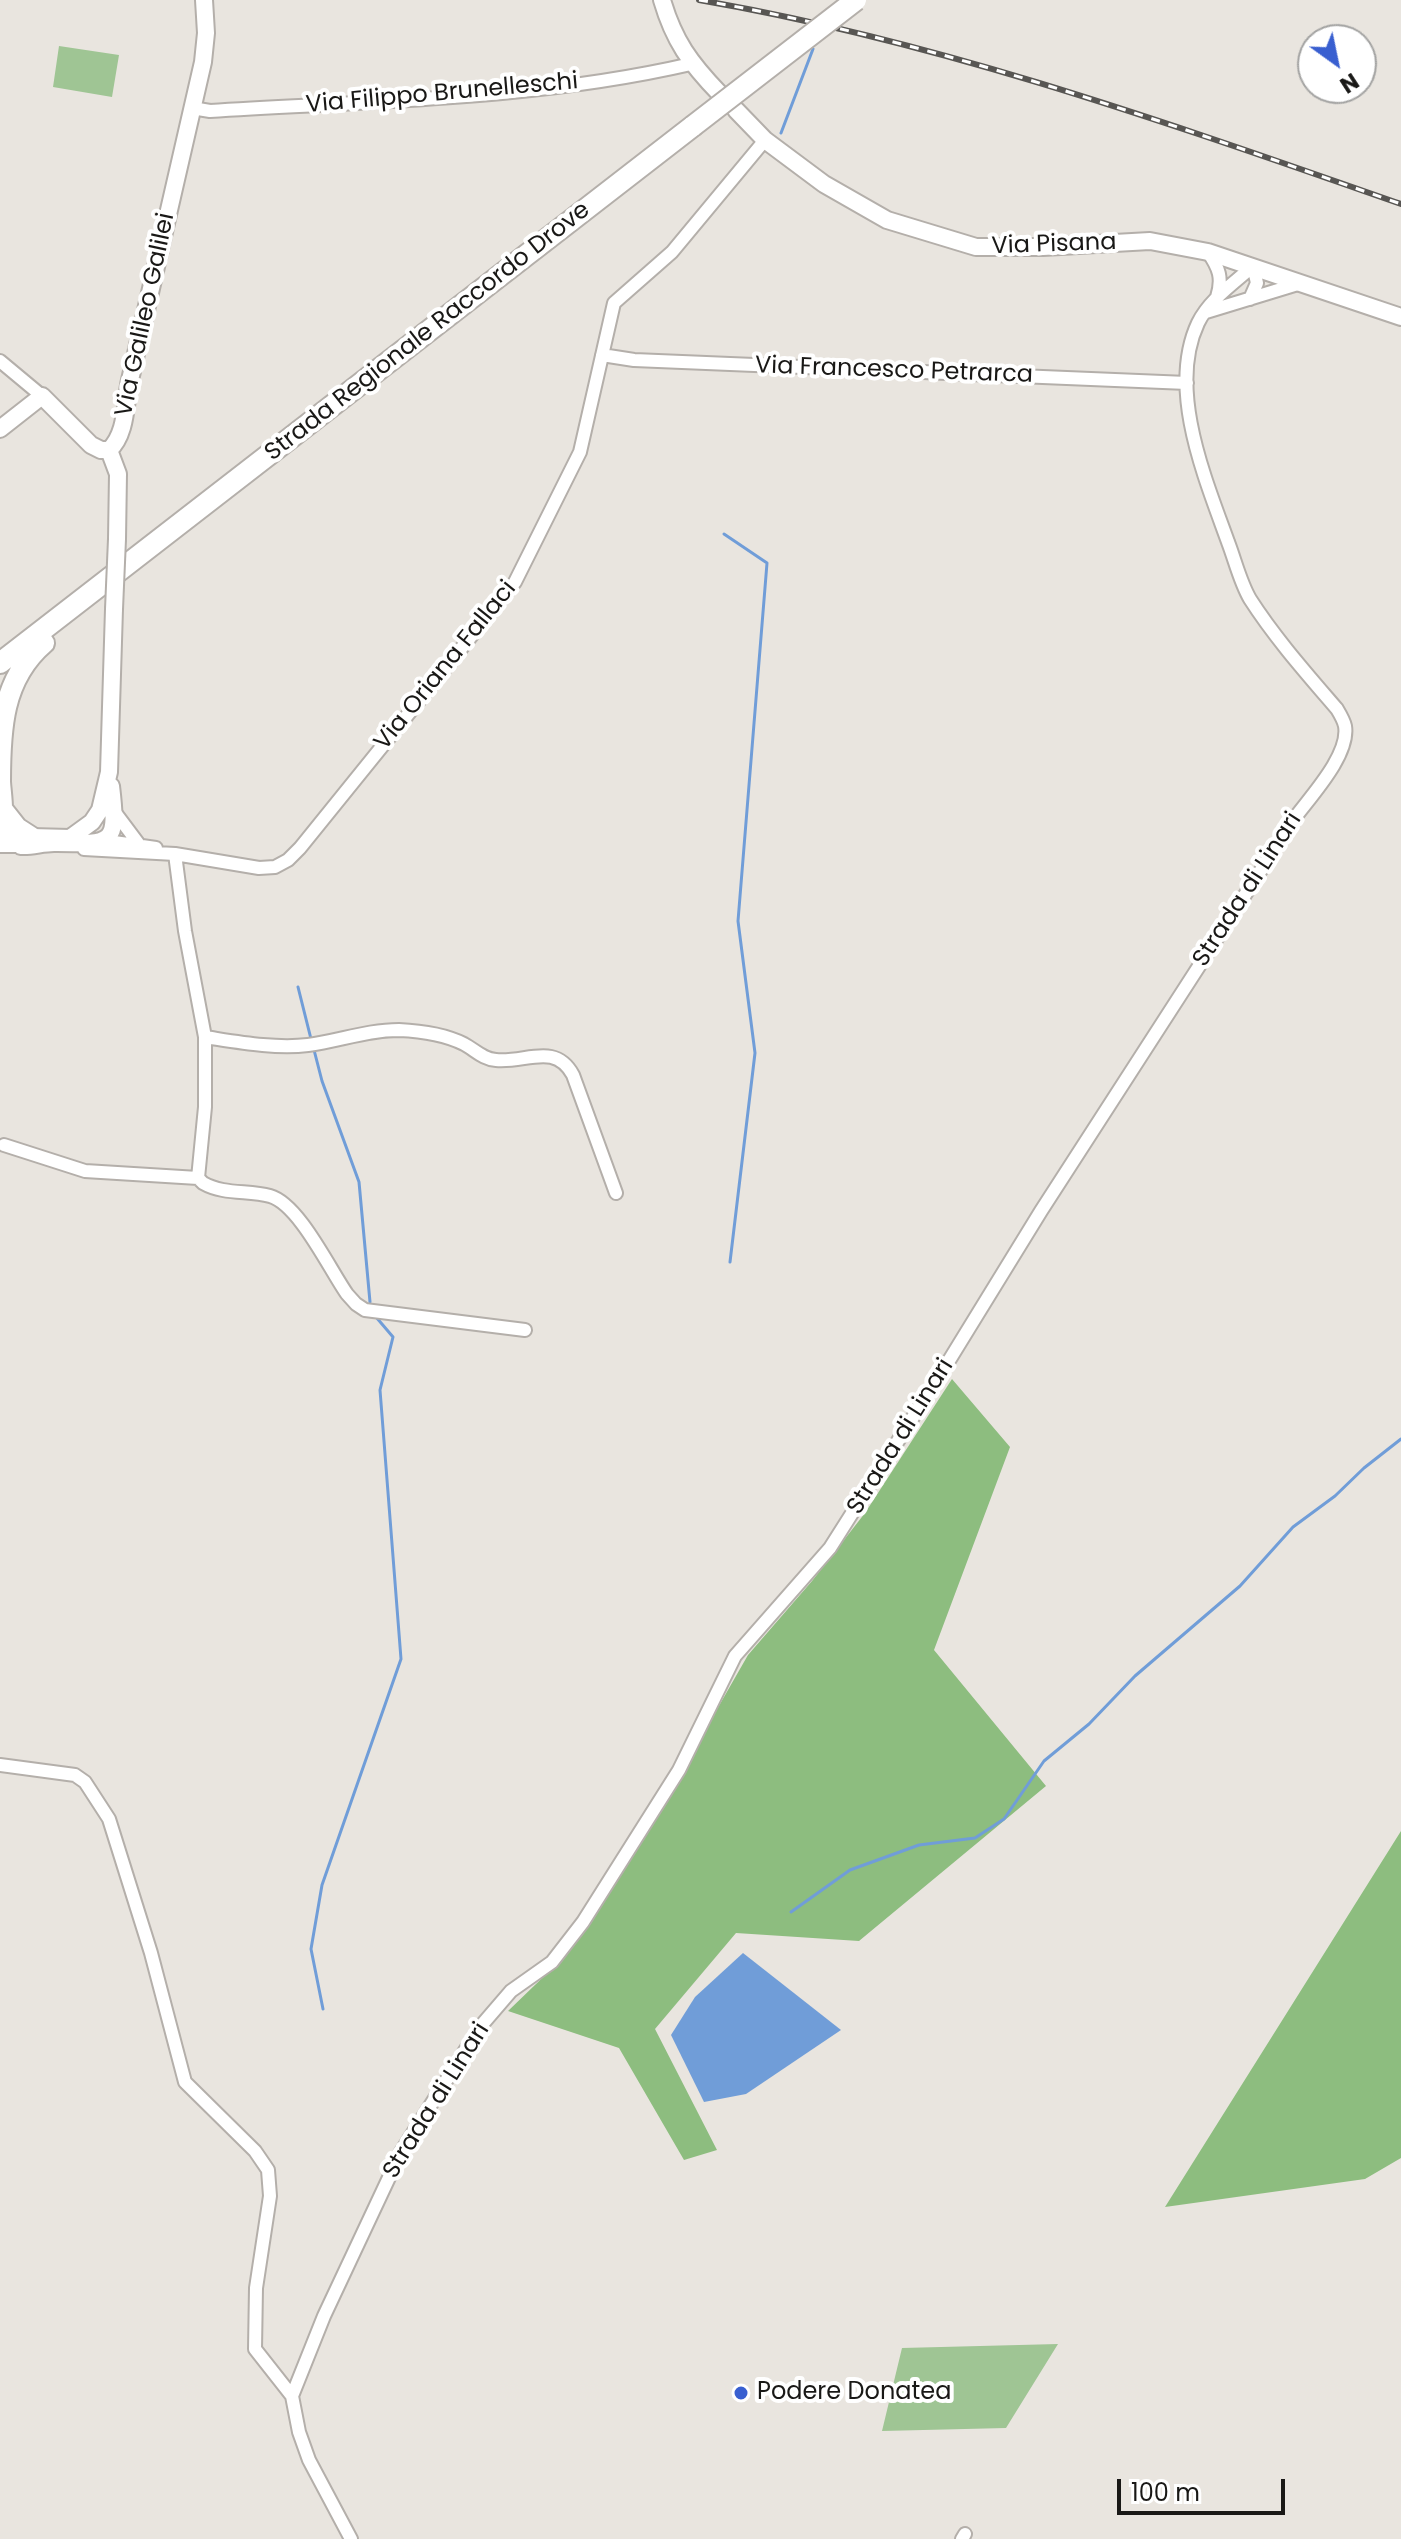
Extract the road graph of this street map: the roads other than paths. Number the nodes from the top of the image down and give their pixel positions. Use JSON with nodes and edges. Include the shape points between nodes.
{"nodes":[{"id":1,"x":204,"y":0,"type":"edge"},
{"id":2,"x":662,"y":0,"type":"edge"},
{"id":3,"x":856,"y":0,"type":"edge"},
{"id":4,"x":691,"y":64,"type":"junction"},
{"id":5,"x":720,"y":94,"type":"dead end"},
{"id":6,"x":192,"y":108,"type":"junction"},
{"id":7,"x":736,"y":110,"type":"dead end"},
{"id":8,"x":765,"y":140,"type":"junction"},
{"id":9,"x":1208,"y":252,"type":"junction"},
{"id":10,"x":1253,"y":266,"type":"junction"},
{"id":11,"x":1301,"y":283,"type":"junction"},
{"id":12,"x":1216,"y":299,"type":"junction"},
{"id":13,"x":1250,"y":299,"type":"junction"},
{"id":14,"x":1206,"y":312,"type":"junction"},
{"id":15,"x":1401,"y":317,"type":"edge"},
{"id":16,"x":602,"y":355,"type":"junction"},
{"id":17,"x":0,"y":361,"type":"edge"},
{"id":18,"x":1187,"y":383,"type":"junction"},
{"id":19,"x":42,"y":396,"type":"junction"},
{"id":20,"x":0,"y":429,"type":"edge"},
{"id":21,"x":109,"y":450,"type":"junction"},
{"id":22,"x":163,"y":537,"type":"junction"},
{"id":23,"x":0,"y":663,"type":"edge"},
{"id":24,"x":106,"y":812,"type":"junction"},
{"id":25,"x":1,"y":818,"type":"edge"},
{"id":26,"x":0,"y":838,"type":"edge"},
{"id":27,"x":70,"y":838,"type":"junction"},
{"id":28,"x":106,"y":840,"type":"junction"},
{"id":29,"x":21,"y":844,"type":"edge"},
{"id":30,"x":132,"y":847,"type":"junction"},
{"id":31,"x":181,"y":855,"type":"junction"},
{"id":32,"x":205,"y":1037,"type":"junction"},
{"id":33,"x":4,"y":1145,"type":"dead end"},
{"id":34,"x":198,"y":1178,"type":"junction"},
{"id":35,"x":616,"y":1193,"type":"dead end"},
{"id":36,"x":525,"y":1330,"type":"dead end"},
{"id":37,"x":0,"y":1765,"type":"edge"},
{"id":38,"x":292,"y":2396,"type":"junction"},
{"id":39,"x":351,"y":2539,"type":"edge"}],
"edges":[{"from":1,"to":6,"type":"street","name":"Via Galileo Galilei","via":[[206,48]]},
{"from":2,"to":4,"type":"street"},
{"from":3,"to":22,"type":"main road","name":"Strada Regionale Raccordo Drove","bridge":true},
{"from":4,"to":5,"type":"street"},
{"from":4,"to":6,"type":"street","name":"Via Filippo Brunelleschi","via":[[480,94]]},
{"from":6,"to":21,"type":"street","name":"Via Galileo Galilei","via":[[121,432]]},
{"from":7,"to":8,"type":"street","name":"Via Pisana"},
{"from":8,"to":9,"type":"street","name":"Via Pisana","via":[[824,184],[887,220],[976,247],[1150,241]]},
{"from":8,"to":16,"type":"street","name":"Via Oriana Fallaci","via":[[672,252],[614,303]]},
{"from":9,"to":10,"type":"street","name":"Via Pisana"},
{"from":9,"to":12,"type":"street","via":[[1221,280]]},
{"from":10,"to":11,"type":"street","name":"Via Pisana"},
{"from":10,"to":12,"type":"street","name":"Strada di Linari"},
{"from":10,"to":13,"type":"street","via":[[1257,283]]},
{"from":11,"to":13,"type":"street"},
{"from":11,"to":15,"type":"street","name":"Via Pisana"},
{"from":12,"to":14,"type":"street","name":"Strada di Linari"},
{"from":13,"to":14,"type":"street"},
{"from":14,"to":18,"type":"street","name":"Strada di Linari","via":[[1191,344]]},
{"from":16,"to":18,"type":"street","name":"Via Francesco Petrarca"},
{"from":16,"to":31,"type":"street","name":"Via Oriana Fallaci","via":[[580,452],[515,582],[300,848],[275,867],[259,868]]},
{"from":17,"to":19,"type":"street"},
{"from":18,"to":38,"type":"street","name":"Strada di Linari","via":[[1196,446],[1248,597],[1345,726],[1335,763],[1057,1184],[830,1548],[735,1656],[679,1770],[583,1922],[552,1962],[500,2003],[442,2083],[377,2200]]},
{"from":19,"to":20,"type":"street"},
{"from":19,"to":21,"type":"street","via":[[91,445]]},
{"from":21,"to":24,"type":"street","name":"Via Galileo Galilei","bridge":true,"via":[[117,469],[117,539]]},
{"from":22,"to":23,"type":"main road","name":"Strada Regionale Raccordo Drove"},
{"from":22,"to":25,"type":"main road","via":[[137,569],[21,667],[3,718]]},
{"from":24,"to":27,"type":"street"},
{"from":24,"to":28,"type":"street","name":"Via Galileo Galilei","via":[[112,830]]},
{"from":24,"to":30,"type":"street"},
{"from":25,"to":29,"type":"main road","via":[[17,828]]},
{"from":26,"to":29,"type":"main road"},
{"from":27,"to":28,"type":"street"},
{"from":27,"to":29,"type":"street"},
{"from":28,"to":29,"type":"street"},
{"from":28,"to":30,"type":"street"},
{"from":29,"to":30,"type":"street"},
{"from":30,"to":31,"type":"street","name":"Via Oriana Fallaci"},
{"from":31,"to":32,"type":"street","via":[[185,931]]},
{"from":32,"to":34,"type":"street"},
{"from":32,"to":35,"type":"street","via":[[305,1045],[401,1030],[441,1035],[492,1060],[559,1058],[573,1075]]},
{"from":33,"to":34,"type":"street","via":[[85,1171]]},
{"from":34,"to":36,"type":"street","via":[[208,1186],[282,1202],[347,1294],[365,1310]]},
{"from":37,"to":38,"type":"street","via":[[75,1775],[109,1819],[185,2082],[268,2170],[255,2349]]},
{"from":38,"to":39,"type":"street","via":[[309,2460]]}]}
